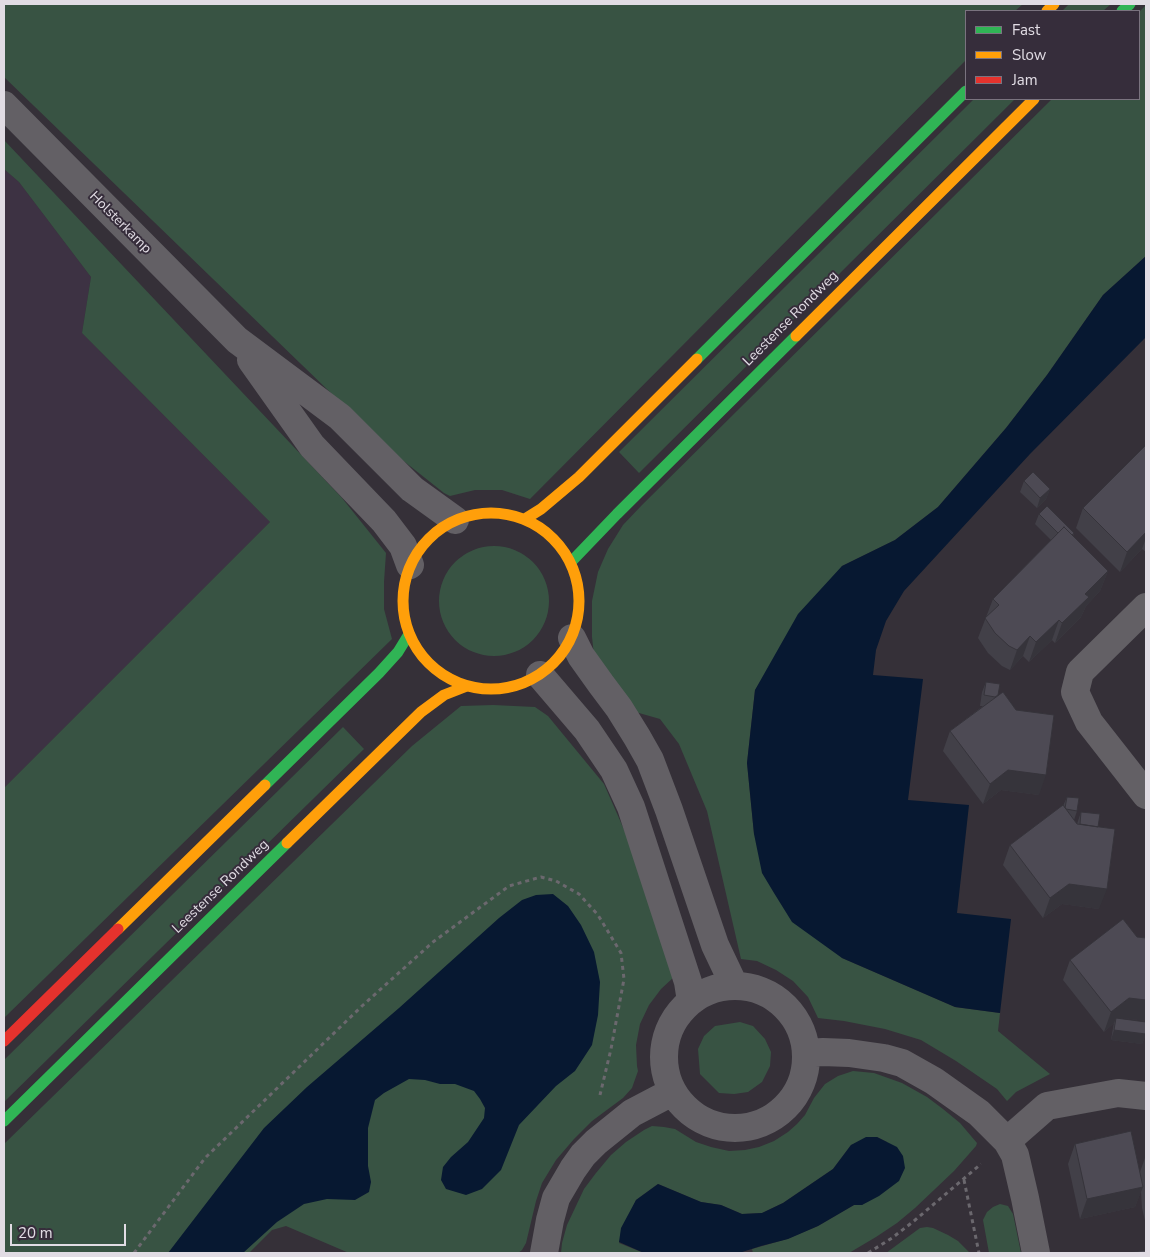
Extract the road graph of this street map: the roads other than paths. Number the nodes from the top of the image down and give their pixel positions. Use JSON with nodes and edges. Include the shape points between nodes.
{"nodes":[{"id":1,"x":965,"y":92,"type":"edge"},
{"id":2,"x":1033,"y":100,"type":"edge"},
{"id":3,"x":4,"y":105,"type":"edge"},
{"id":4,"x":237,"y":340,"type":"junction"},
{"id":5,"x":525,"y":519,"type":"junction"},
{"id":6,"x":455,"y":520,"type":"junction"},
{"id":7,"x":571,"y":562,"type":"junction"},
{"id":8,"x":410,"y":565,"type":"junction"},
{"id":9,"x":1146,"y":608,"type":"edge"},
{"id":10,"x":409,"y":634,"type":"junction"},
{"id":11,"x":572,"y":638,"type":"junction"},
{"id":12,"x":540,"y":675,"type":"junction"},
{"id":13,"x":467,"y":686,"type":"junction"},
{"id":14,"x":1146,"y":796,"type":"edge"},
{"id":15,"x":734,"y":985,"type":"junction"},
{"id":16,"x":691,"y":1001,"type":"junction"},
{"id":17,"x":4,"y":1042,"type":"edge"},
{"id":18,"x":807,"y":1053,"type":"junction"},
{"id":19,"x":672,"y":1092,"type":"junction"},
{"id":20,"x":1146,"y":1096,"type":"edge"},
{"id":21,"x":4,"y":1121,"type":"edge"},
{"id":22,"x":1007,"y":1141,"type":"junction"},
{"id":23,"x":544,"y":1253,"type":"edge"},
{"id":24,"x":1036,"y":1253,"type":"edge"}],
"edges":[{"from":1,"to":5,"type":"main road","via":[[579,477]]},
{"from":2,"to":7,"type":"main road","name":"Leestense Rondweg"},
{"from":3,"to":4,"type":"street","name":"Holsterkamp"},
{"from":4,"to":6,"type":"street","name":"Holsterkamp","via":[[340,417],[412,489]]},
{"from":4,"to":8,"type":"street","name":"Holsterkamp","via":[[312,446],[384,521],[403,546]]},
{"from":5,"to":6,"type":"main road","via":[[496,513]]},
{"from":5,"to":7,"type":"main road","via":[[554,539]]},
{"from":6,"to":8,"type":"main road","via":[[424,544]]},
{"from":7,"to":11,"type":"main road","via":[[580,600]]},
{"from":8,"to":10,"type":"main road","via":[[403,600]]},
{"from":9,"to":14,"type":"street","via":[[1080,672],[1075,692],[1089,722]]},
{"from":10,"to":13,"type":"main road","via":[[434,669]]},
{"from":10,"to":17,"type":"main road","via":[[379,673]]},
{"from":11,"to":12,"type":"main road","via":[[562,654]]},
{"from":11,"to":15,"type":"street","via":[[650,760],[715,945]]},
{"from":12,"to":13,"type":"main road","via":[[524,683],[497,689]]},
{"from":12,"to":16,"type":"street","via":[[587,730],[614,770],[631,807],[688,982]]},
{"from":13,"to":21,"type":"main road","name":"Leestense Rondweg","via":[[444,695],[421,712]]},
{"from":15,"to":16,"type":"street"},
{"from":15,"to":18,"type":"street","via":[[752,987],[773,996],[790,1011],[802,1030]]},
{"from":16,"to":19,"type":"street","via":[[673,1020],[664,1042],[663,1064]]},
{"from":18,"to":19,"type":"street","via":[[804,1078],[792,1100],[774,1116],[752,1127],[726,1128],[703,1121],[683,1107]]},
{"from":18,"to":22,"type":"street","via":[[849,1053],[902,1063],[979,1113]]},
{"from":19,"to":23,"type":"street","via":[[632,1113],[584,1155],[556,1198]]},
{"from":20,"to":22,"type":"street","via":[[1118,1093],[1047,1106]]},
{"from":22,"to":24,"type":"street","via":[[1015,1155]]}]}
